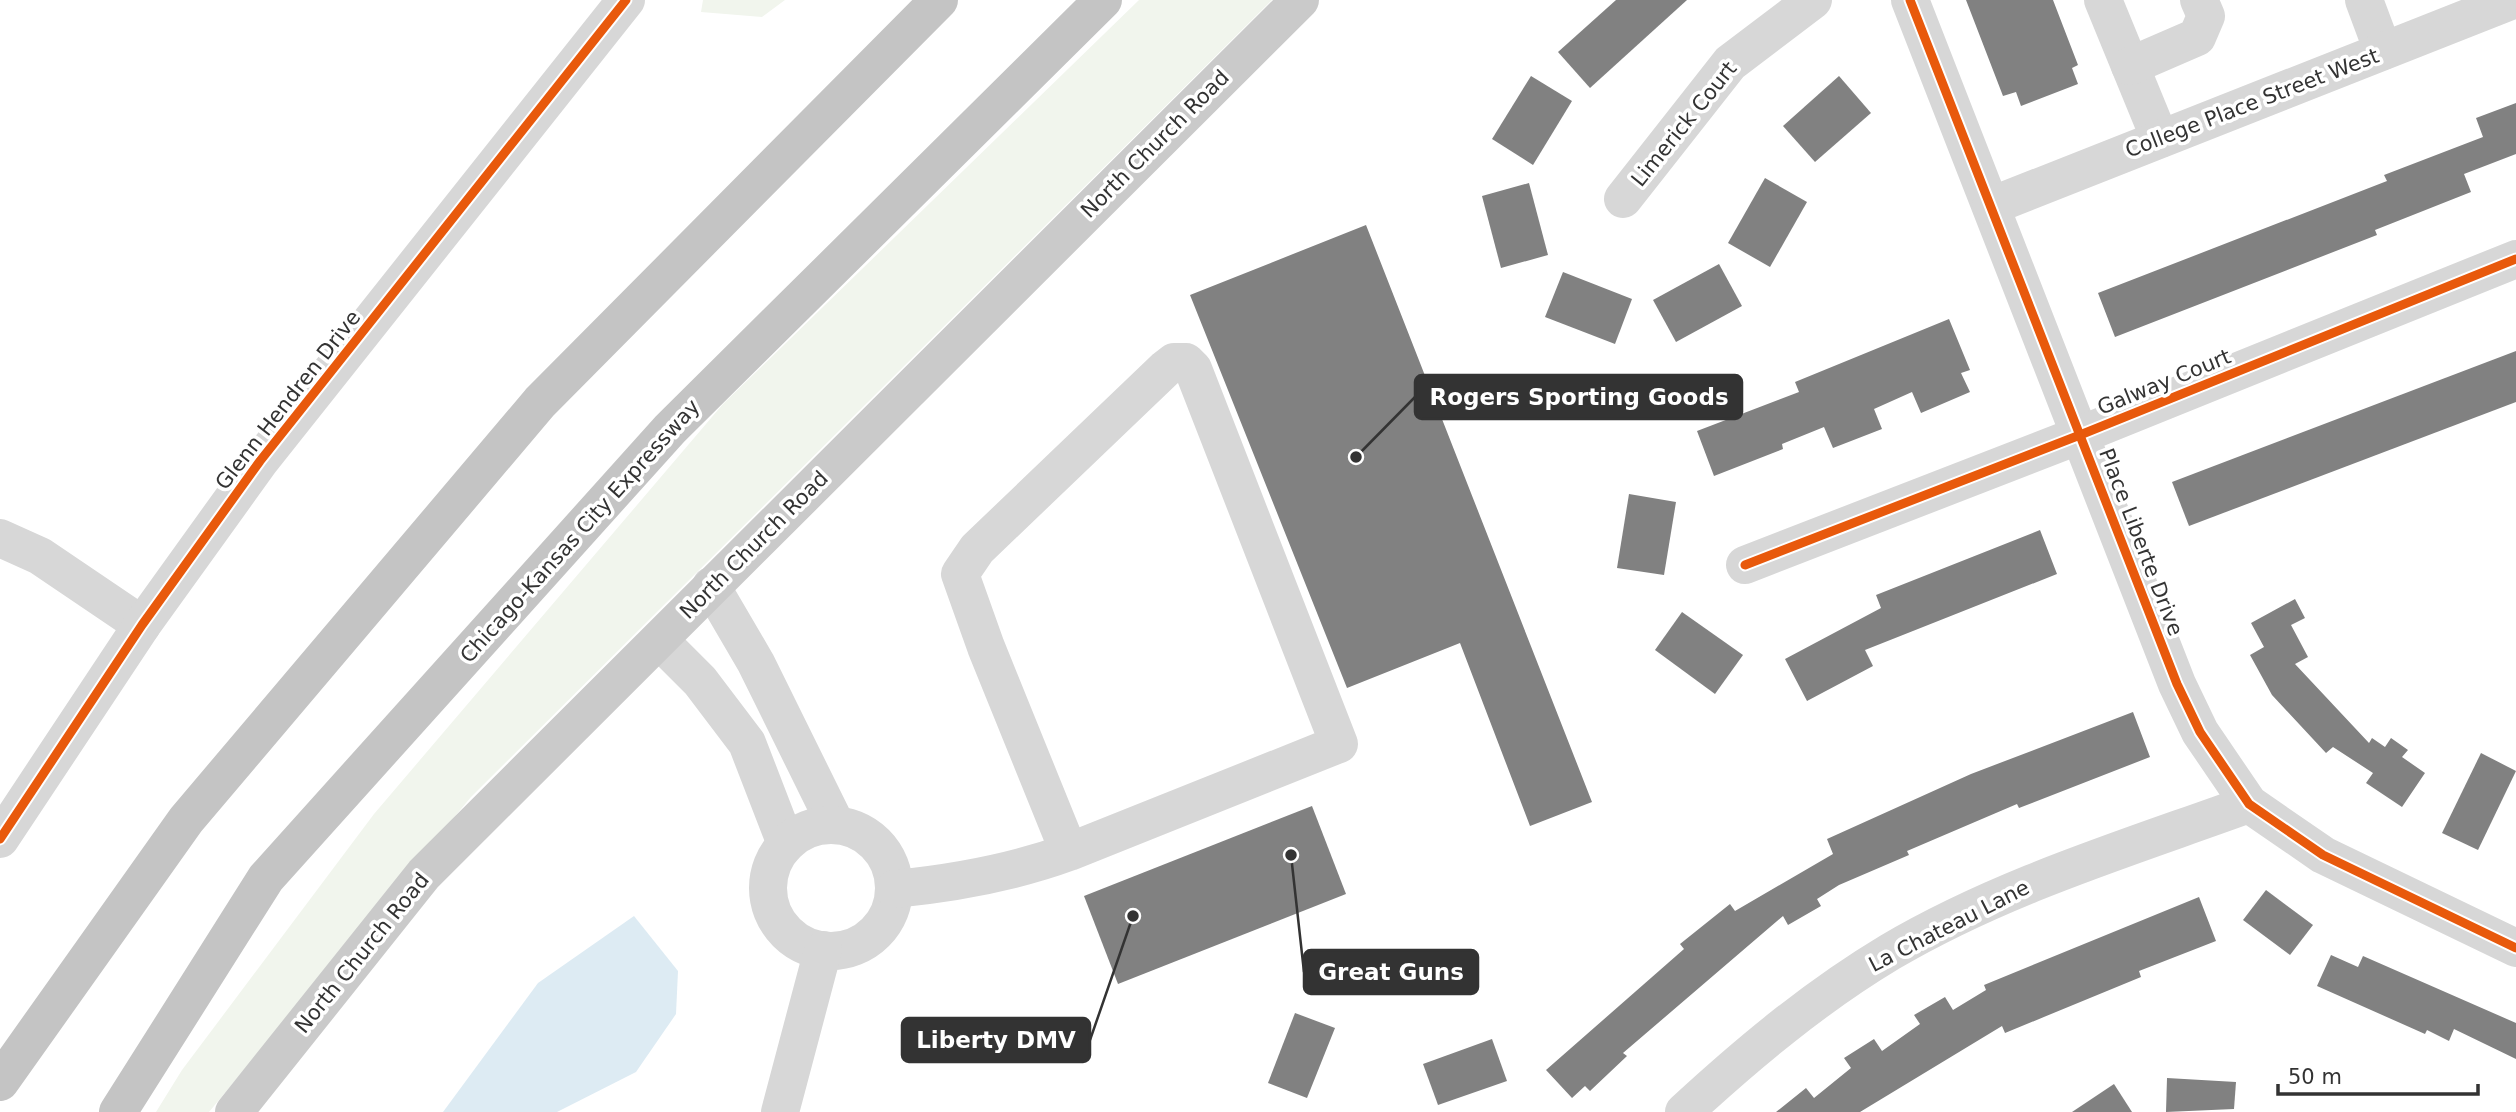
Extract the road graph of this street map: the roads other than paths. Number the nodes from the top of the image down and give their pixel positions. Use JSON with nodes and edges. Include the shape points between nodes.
{"nodes":[{"id":1,"x":626,"y":0,"type":"edge"},
{"id":2,"x":939,"y":0,"type":"edge"},
{"id":3,"x":1103,"y":0,"type":"edge"},
{"id":4,"x":1300,"y":0,"type":"edge"},
{"id":5,"x":1814,"y":0,"type":"edge"},
{"id":6,"x":1910,"y":0,"type":"edge"},
{"id":7,"x":2103,"y":0,"type":"edge"},
{"id":8,"x":2199,"y":0,"type":"edge"},
{"id":9,"x":2364,"y":0,"type":"edge"},
{"id":10,"x":2513,"y":0,"type":"edge"},
{"id":11,"x":2384,"y":51,"type":"junction"},
{"id":12,"x":2130,"y":66,"type":"junction"},
{"id":13,"x":2160,"y":139,"type":"junction"},
{"id":14,"x":1623,"y":199,"type":"dead end"},
{"id":15,"x":1992,"y":206,"type":"junction"},
{"id":16,"x":2516,"y":259,"type":"edge"},
{"id":17,"x":2080,"y":435,"type":"junction"},
{"id":18,"x":0,"y":538,"type":"edge"},
{"id":19,"x":1745,"y":565,"type":"dead end"},
{"id":20,"x":711,"y":586,"type":"junction"},
{"id":21,"x":142,"y":625,"type":"junction"},
{"id":22,"x":660,"y":641,"type":"junction"},
{"id":23,"x":2249,"y":804,"type":"junction"},
{"id":24,"x":836,"y":825,"type":"junction"},
{"id":25,"x":0,"y":839,"type":"edge"},
{"id":26,"x":786,"y":844,"type":"junction"},
{"id":27,"x":1069,"y":852,"type":"junction"},
{"id":28,"x":894,"y":890,"type":"junction"},
{"id":29,"x":2514,"y":939,"type":"edge"},
{"id":30,"x":823,"y":950,"type":"junction"},
{"id":31,"x":0,"y":1082,"type":"edge"},
{"id":32,"x":118,"y":1112,"type":"edge"},
{"id":33,"x":234,"y":1112,"type":"edge"},
{"id":34,"x":780,"y":1112,"type":"edge"},
{"id":35,"x":1684,"y":1112,"type":"edge"}],
"edges":[{"from":1,"to":21,"type":"street","name":"Glenn Hendren Drive","via":[[260,461]]},
{"from":2,"to":31,"type":"highway","via":[[540,402],[186,820]]},
{"from":3,"to":32,"type":"highway","name":"Chicago-Kansas City Expressway","via":[[670,429],[266,878]]},
{"from":4,"to":20,"type":"main road","name":"North Church Road"},
{"from":5,"to":14,"type":"street","name":"Limerick Court","via":[[1730,62]]},
{"from":6,"to":15,"type":"street","name":"Place Liberte Drive"},
{"from":7,"to":12,"type":"street"},
{"from":8,"to":12,"type":"street","via":[[2206,16],[2197,37]]},
{"from":9,"to":11,"type":"street"},
{"from":10,"to":11,"type":"street","name":"College Place Street West"},
{"from":11,"to":13,"type":"street","name":"College Place Street West"},
{"from":12,"to":13,"type":"street"},
{"from":13,"to":15,"type":"street","name":"College Place Street West"},
{"from":15,"to":17,"type":"street","name":"Place Liberte Drive"},
{"from":16,"to":17,"type":"street","name":"Galway Court"},
{"from":17,"to":19,"type":"street","name":"Galway Court"},
{"from":17,"to":23,"type":"street","name":"Place Liberte Drive","via":[[2177,684],[2200,732]]},
{"from":18,"to":21,"type":"street","via":[[40,556]]},
{"from":20,"to":22,"type":"main road","name":"North Church Road"},
{"from":20,"to":24,"type":"street","via":[[756,663]]},
{"from":21,"to":25,"type":"street","name":"Glenn Hendren Drive"},
{"from":22,"to":26,"type":"street","via":[[700,681],[747,743]]},
{"from":22,"to":33,"type":"main road","name":"North Church Road","via":[[424,874]]},
{"from":23,"to":29,"type":"street","name":"Place Liberte Drive","via":[[2323,855]]},
{"from":23,"to":35,"type":"street","name":"La Chateau Lane","via":[[2017,888],[1891,952],[1807,1008]]},
{"from":24,"to":26,"type":"street","via":[[809,829]]},
{"from":24,"to":28,"type":"street","via":[[851,828],[878,845],[892,873]]},
{"from":26,"to":30,"type":"street","via":[[770,870],[769,901],[774,916],[794,939]]},
{"from":27,"to":27,"type":"street","via":[[1339,744],[1193,369],[1186,362],[1174,362],[1165,369],[977,549],[960,574]]},
{"from":27,"to":28,"type":"street","via":[[988,877]]},
{"from":28,"to":30,"type":"street","via":[[886,918],[866,940],[852,947]]},
{"from":30,"to":34,"type":"street"}]}
